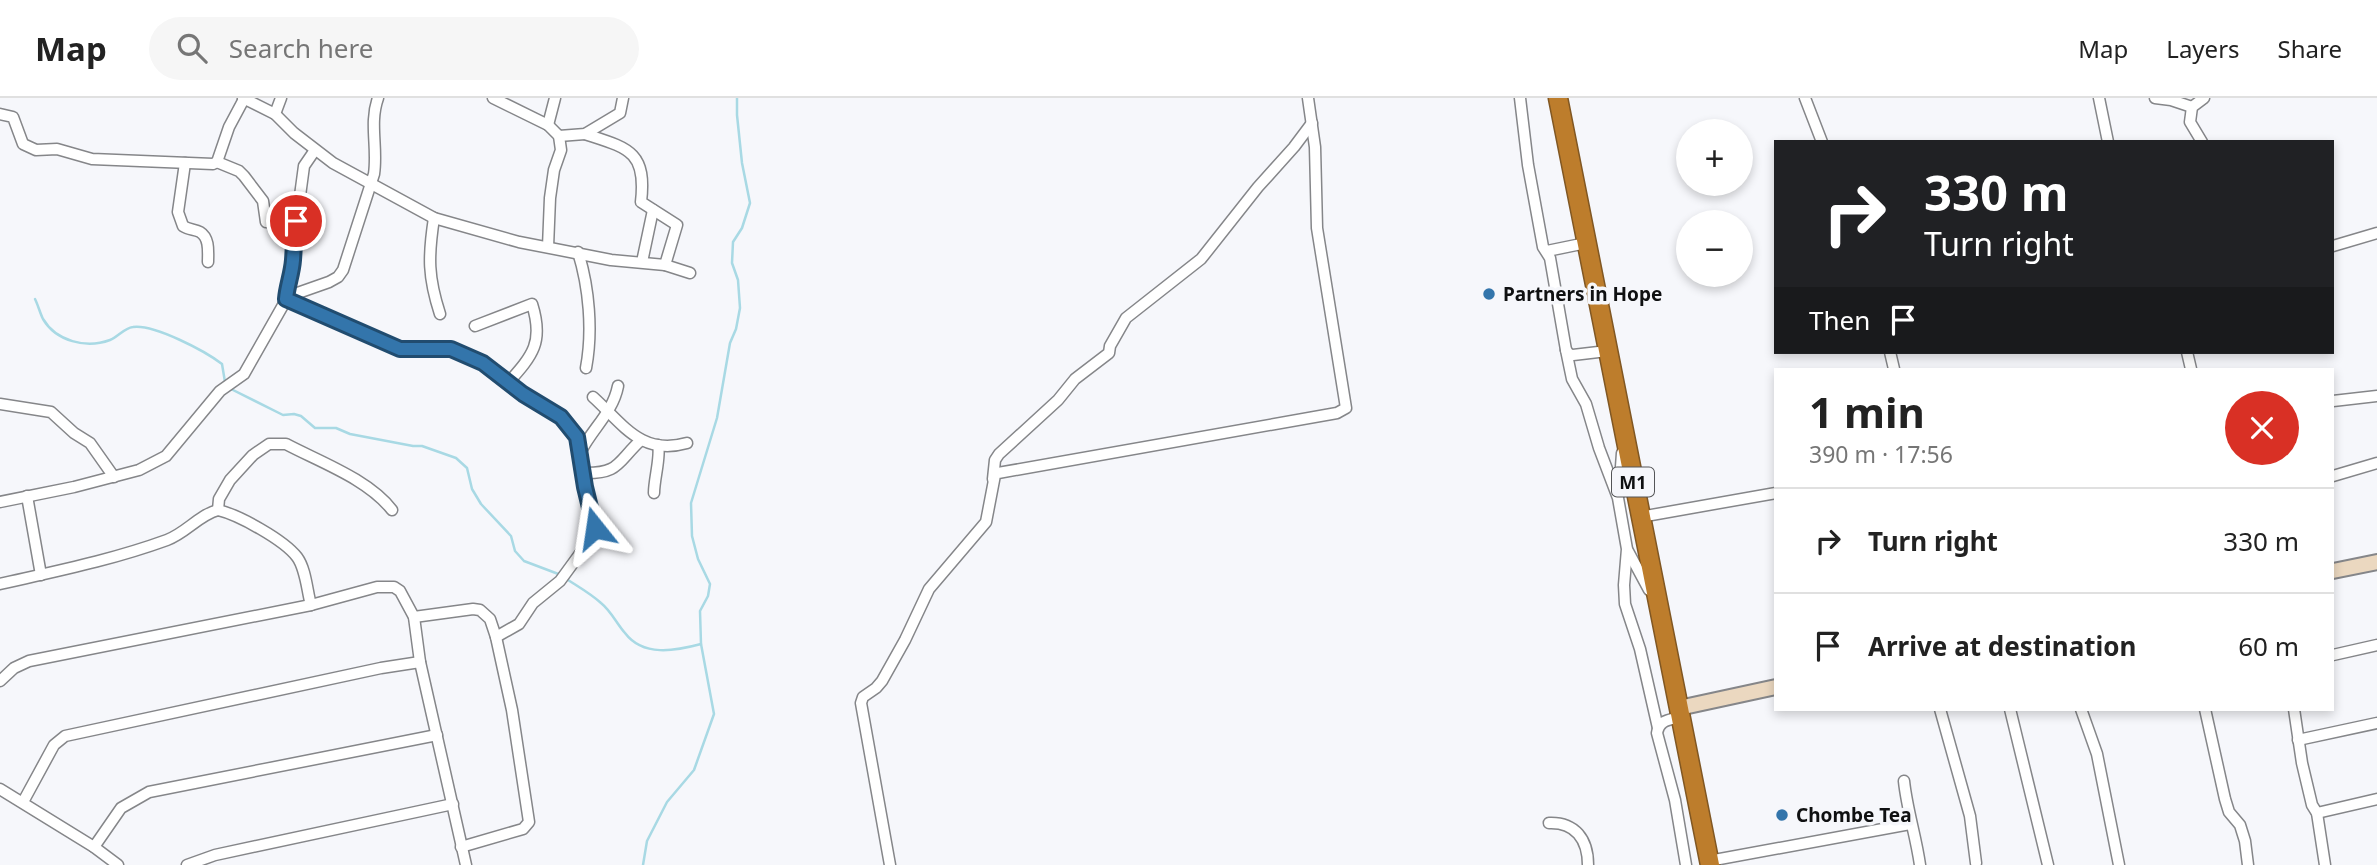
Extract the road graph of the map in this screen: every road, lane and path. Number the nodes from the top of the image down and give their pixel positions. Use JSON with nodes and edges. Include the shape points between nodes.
{"nodes":[{"id":1,"x":281,"y":98,"type":"edge"},
{"id":2,"x":379,"y":98,"type":"edge"},
{"id":3,"x":494,"y":98,"type":"edge"},
{"id":4,"x":555,"y":98,"type":"edge"},
{"id":5,"x":624,"y":98,"type":"edge"},
{"id":6,"x":1308,"y":98,"type":"edge"},
{"id":7,"x":1520,"y":98,"type":"edge"},
{"id":8,"x":1558,"y":98,"type":"edge"},
{"id":9,"x":1805,"y":98,"type":"edge"},
{"id":10,"x":2099,"y":98,"type":"edge"},
{"id":11,"x":2155,"y":98,"type":"edge"},
{"id":12,"x":2204,"y":98,"type":"edge"},
{"id":13,"x":244,"y":99,"type":"edge"},
{"id":14,"x":2192,"y":107,"type":"junction"},
{"id":15,"x":0,"y":114,"type":"edge"},
{"id":16,"x":275,"y":114,"type":"junction"},
{"id":17,"x":1312,"y":123,"type":"junction"},
{"id":18,"x":548,"y":125,"type":"junction"},
{"id":19,"x":584,"y":134,"type":"junction"},
{"id":20,"x":559,"y":136,"type":"junction"},
{"id":21,"x":1821,"y":140,"type":"edge"},
{"id":22,"x":2108,"y":140,"type":"edge"},
{"id":23,"x":2201,"y":140,"type":"edge"},
{"id":24,"x":315,"y":150,"type":"junction"},
{"id":25,"x":217,"y":162,"type":"junction"},
{"id":26,"x":185,"y":163,"type":"junction"},
{"id":27,"x":370,"y":184,"type":"junction"},
{"id":28,"x":653,"y":210,"type":"junction"},
{"id":29,"x":434,"y":218,"type":"junction"},
{"id":30,"x":266,"y":222,"type":"dead end"},
{"id":31,"x":2377,"y":233,"type":"edge"},
{"id":32,"x":1586,"y":243,"type":"junction"},
{"id":33,"x":2334,"y":246,"type":"edge"},
{"id":34,"x":548,"y":247,"type":"junction"},
{"id":35,"x":1547,"y":251,"type":"junction"},
{"id":36,"x":578,"y":252,"type":"junction"},
{"id":37,"x":208,"y":262,"type":"dead end"},
{"id":38,"x":642,"y":262,"type":"junction"},
{"id":39,"x":666,"y":265,"type":"junction"},
{"id":40,"x":690,"y":273,"type":"dead end"},
{"id":41,"x":286,"y":299,"type":"junction"},
{"id":42,"x":440,"y":314,"type":"dead end"},
{"id":43,"x":475,"y":327,"type":"dead end"},
{"id":44,"x":1566,"y":351,"type":"junction"},
{"id":45,"x":1607,"y":351,"type":"junction"},
{"id":46,"x":586,"y":368,"type":"dead end"},
{"id":47,"x":508,"y":383,"type":"junction"},
{"id":48,"x":618,"y":386,"type":"dead end"},
{"id":49,"x":2377,"y":396,"type":"edge"},
{"id":50,"x":593,"y":397,"type":"dead end"},
{"id":51,"x":2334,"y":401,"type":"edge"},
{"id":52,"x":0,"y":404,"type":"edge"},
{"id":53,"x":609,"y":411,"type":"junction"},
{"id":54,"x":1623,"y":430,"type":"junction"},
{"id":55,"x":641,"y":440,"type":"junction"},
{"id":56,"x":687,"y":443,"type":"dead end"},
{"id":57,"x":658,"y":445,"type":"junction"},
{"id":58,"x":580,"y":452,"type":"junction"},
{"id":59,"x":2377,"y":463,"type":"edge"},
{"id":60,"x":583,"y":472,"type":"junction"},
{"id":61,"x":2334,"y":476,"type":"edge"},
{"id":62,"x":114,"y":477,"type":"junction"},
{"id":63,"x":993,"y":479,"type":"junction"},
{"id":64,"x":654,"y":493,"type":"dead end"},
{"id":65,"x":1774,"y":493,"type":"edge"},
{"id":66,"x":27,"y":496,"type":"junction"},
{"id":67,"x":1618,"y":498,"type":"junction"},
{"id":68,"x":0,"y":502,"type":"edge"},
{"id":69,"x":218,"y":510,"type":"junction"},
{"id":70,"x":392,"y":510,"type":"dead end"},
{"id":71,"x":1640,"y":517,"type":"junction"},
{"id":72,"x":1627,"y":549,"type":"junction"},
{"id":73,"x":2377,"y":562,"type":"edge"},
{"id":74,"x":2334,"y":571,"type":"edge"},
{"id":75,"x":41,"y":575,"type":"junction"},
{"id":76,"x":0,"y":584,"type":"edge"},
{"id":77,"x":311,"y":604,"type":"junction"},
{"id":78,"x":1660,"y":616,"type":"junction"},
{"id":79,"x":414,"y":617,"type":"junction"},
{"id":80,"x":496,"y":637,"type":"junction"},
{"id":81,"x":2377,"y":645,"type":"edge"},
{"id":82,"x":2334,"y":655,"type":"edge"},
{"id":83,"x":420,"y":662,"type":"junction"},
{"id":84,"x":0,"y":681,"type":"edge"},
{"id":85,"x":1774,"y":688,"type":"edge"},
{"id":86,"x":1941,"y":711,"type":"edge"},
{"id":87,"x":2010,"y":711,"type":"edge"},
{"id":88,"x":2082,"y":711,"type":"edge"},
{"id":89,"x":2205,"y":711,"type":"edge"},
{"id":90,"x":2294,"y":711,"type":"edge"},
{"id":91,"x":1679,"y":713,"type":"junction"},
{"id":92,"x":2377,"y":723,"type":"edge"},
{"id":93,"x":1658,"y":728,"type":"junction"},
{"id":94,"x":437,"y":735,"type":"junction"},
{"id":95,"x":2298,"y":740,"type":"junction"},
{"id":96,"x":1904,"y":781,"type":"dead end"},
{"id":97,"x":0,"y":789,"type":"edge"},
{"id":98,"x":2377,"y":799,"type":"edge"},
{"id":99,"x":23,"y":802,"type":"junction"},
{"id":100,"x":453,"y":804,"type":"junction"},
{"id":101,"x":2317,"y":813,"type":"junction"},
{"id":102,"x":1549,"y":823,"type":"dead end"},
{"id":103,"x":1910,"y":824,"type":"junction"},
{"id":104,"x":94,"y":847,"type":"junction"},
{"id":105,"x":461,"y":847,"type":"junction"},
{"id":106,"x":1709,"y":863,"type":"edge"},
{"id":107,"x":1976,"y":863,"type":"dead end"},
{"id":108,"x":118,"y":865,"type":"edge"},
{"id":109,"x":187,"y":865,"type":"edge"},
{"id":110,"x":466,"y":865,"type":"edge"},
{"id":111,"x":890,"y":865,"type":"edge"},
{"id":112,"x":1588,"y":865,"type":"edge"},
{"id":113,"x":1686,"y":865,"type":"edge"},
{"id":114,"x":1920,"y":865,"type":"edge"},
{"id":115,"x":2048,"y":865,"type":"edge"},
{"id":116,"x":2119,"y":865,"type":"edge"},
{"id":117,"x":2248,"y":865,"type":"edge"},
{"id":118,"x":2325,"y":865,"type":"edge"}],
"edges":[{"from":1,"to":16,"type":"street"},
{"from":2,"to":27,"type":"street","via":[[373,130],[376,163]]},
{"from":3,"to":18,"type":"street"},
{"from":4,"to":18,"type":"street"},
{"from":5,"to":19,"type":"street","via":[[621,113]]},
{"from":6,"to":17,"type":"street"},
{"from":7,"to":35,"type":"street","via":[[1528,165]]},
{"from":8,"to":32,"type":"highway","number":"M1"},
{"from":9,"to":21,"type":"street"},
{"from":10,"to":22,"type":"street"},
{"from":11,"to":14,"type":"street"},
{"from":12,"to":14,"type":"street"},
{"from":13,"to":16,"type":"street"},
{"from":13,"to":25,"type":"street"},
{"from":14,"to":23,"type":"street","via":[[2190,122]]},
{"from":15,"to":26,"type":"street","via":[[13,117],[29,148],[57,149],[92,159]]},
{"from":16,"to":24,"type":"street"},
{"from":17,"to":63,"type":"street","via":[[1201,259],[1126,318],[1109,353],[1075,379],[999,454]]},
{"from":17,"to":63,"type":"street","via":[[1317,228],[1346,408],[998,473]]},
{"from":18,"to":20,"type":"street"},
{"from":19,"to":20,"type":"street"},
{"from":19,"to":28,"type":"street","via":[[612,143],[634,157],[641,166],[640,202]]},
{"from":20,"to":34,"type":"street"},
{"from":24,"to":27,"type":"street"},
{"from":24,"to":41,"type":"street","via":[[304,166]]},
{"from":25,"to":26,"type":"street"},
{"from":25,"to":30,"type":"street","via":[[244,176],[263,201]]},
{"from":26,"to":37,"type":"street","via":[[178,212],[183,226],[204,235]]},
{"from":27,"to":29,"type":"street"},
{"from":27,"to":41,"type":"street","via":[[344,270],[329,282]]},
{"from":28,"to":38,"type":"street"},
{"from":28,"to":39,"type":"street","via":[[677,225]]},
{"from":29,"to":34,"type":"street"},
{"from":29,"to":42,"type":"street","via":[[429,251],[431,286]]},
{"from":31,"to":33,"type":"street"},
{"from":32,"to":35,"type":"street"},
{"from":32,"to":45,"type":"highway","number":"M1"},
{"from":34,"to":36,"type":"street"},
{"from":35,"to":44,"type":"street"},
{"from":36,"to":38,"type":"street"},
{"from":36,"to":46,"type":"street","via":[[590,337]]},
{"from":38,"to":39,"type":"street"},
{"from":39,"to":40,"type":"street"},
{"from":41,"to":47,"type":"street","via":[[400,349],[451,349],[483,363]]},
{"from":41,"to":62,"type":"street","via":[[244,374],[220,391],[174,448],[156,463]]},
{"from":43,"to":47,"type":"street","via":[[532,304],[538,335],[528,360]]},
{"from":44,"to":45,"type":"street","via":[[1573,355]]},
{"from":44,"to":67,"type":"street","via":[[1572,379],[1586,404]]},
{"from":45,"to":54,"type":"highway","number":"M1"},
{"from":47,"to":58,"type":"street","via":[[568,423]]},
{"from":48,"to":53,"type":"street"},
{"from":49,"to":51,"type":"street"},
{"from":50,"to":53,"type":"street"},
{"from":52,"to":62,"type":"street","via":[[51,412],[90,443]]},
{"from":53,"to":55,"type":"street"},
{"from":53,"to":58,"type":"street"},
{"from":54,"to":67,"type":"street"},
{"from":54,"to":71,"type":"highway","number":"M1"},
{"from":55,"to":57,"type":"street"},
{"from":55,"to":60,"type":"street","via":[[615,468]]},
{"from":56,"to":57,"type":"street"},
{"from":57,"to":64,"type":"street"},
{"from":58,"to":60,"type":"street"},
{"from":59,"to":61,"type":"street"},
{"from":60,"to":80,"type":"street","via":[[593,538],[519,624]]},
{"from":62,"to":66,"type":"street"},
{"from":63,"to":111,"type":"street","via":[[986,522],[929,589],[882,681],[861,703]]},
{"from":65,"to":71,"type":"street"},
{"from":66,"to":68,"type":"street"},
{"from":66,"to":75,"type":"street"},
{"from":67,"to":72,"type":"street"},
{"from":69,"to":70,"type":"street","via":[[230,480],[261,449],[278,443],[366,486]]},
{"from":69,"to":75,"type":"street","via":[[171,539]]},
{"from":69,"to":77,"type":"street","via":[[244,520],[297,556]]},
{"from":71,"to":78,"type":"highway","number":"M1"},
{"from":72,"to":78,"type":"street"},
{"from":72,"to":93,"type":"street","via":[[1625,604]]},
{"from":73,"to":74,"type":"street"},
{"from":75,"to":76,"type":"street"},
{"from":77,"to":79,"type":"street","via":[[386,586],[400,591]]},
{"from":77,"to":84,"type":"street","via":[[29,661],[14,667]]},
{"from":78,"to":91,"type":"highway","number":"M1"},
{"from":79,"to":80,"type":"street","via":[[480,610],[490,619]]},
{"from":79,"to":83,"type":"street"},
{"from":80,"to":105,"type":"street","via":[[529,822],[523,829]]},
{"from":81,"to":82,"type":"street"},
{"from":83,"to":94,"type":"street"},
{"from":83,"to":99,"type":"street","via":[[65,736],[54,745]]},
{"from":85,"to":91,"type":"street"},
{"from":86,"to":107,"type":"street","via":[[1970,816]]},
{"from":87,"to":115,"type":"street"},
{"from":88,"to":116,"type":"street","via":[[2096,754]]},
{"from":89,"to":117,"type":"street","via":[[2225,799],[2240,825]]},
{"from":90,"to":95,"type":"street"},
{"from":91,"to":93,"type":"street"},
{"from":91,"to":106,"type":"highway","number":"M1"},
{"from":92,"to":95,"type":"street"},
{"from":93,"to":113,"type":"street"},
{"from":94,"to":100,"type":"street"},
{"from":94,"to":104,"type":"street","via":[[149,792],[121,807]]},
{"from":95,"to":101,"type":"street"},
{"from":96,"to":103,"type":"street"},
{"from":97,"to":99,"type":"street"},
{"from":98,"to":101,"type":"street"},
{"from":99,"to":104,"type":"street"},
{"from":100,"to":105,"type":"street"},
{"from":100,"to":109,"type":"street"},
{"from":101,"to":118,"type":"street"},
{"from":102,"to":112,"type":"street","via":[[1564,822],[1578,833]]},
{"from":103,"to":106,"type":"street"},
{"from":103,"to":114,"type":"street"},
{"from":104,"to":108,"type":"street"},
{"from":105,"to":110,"type":"street"}]}
